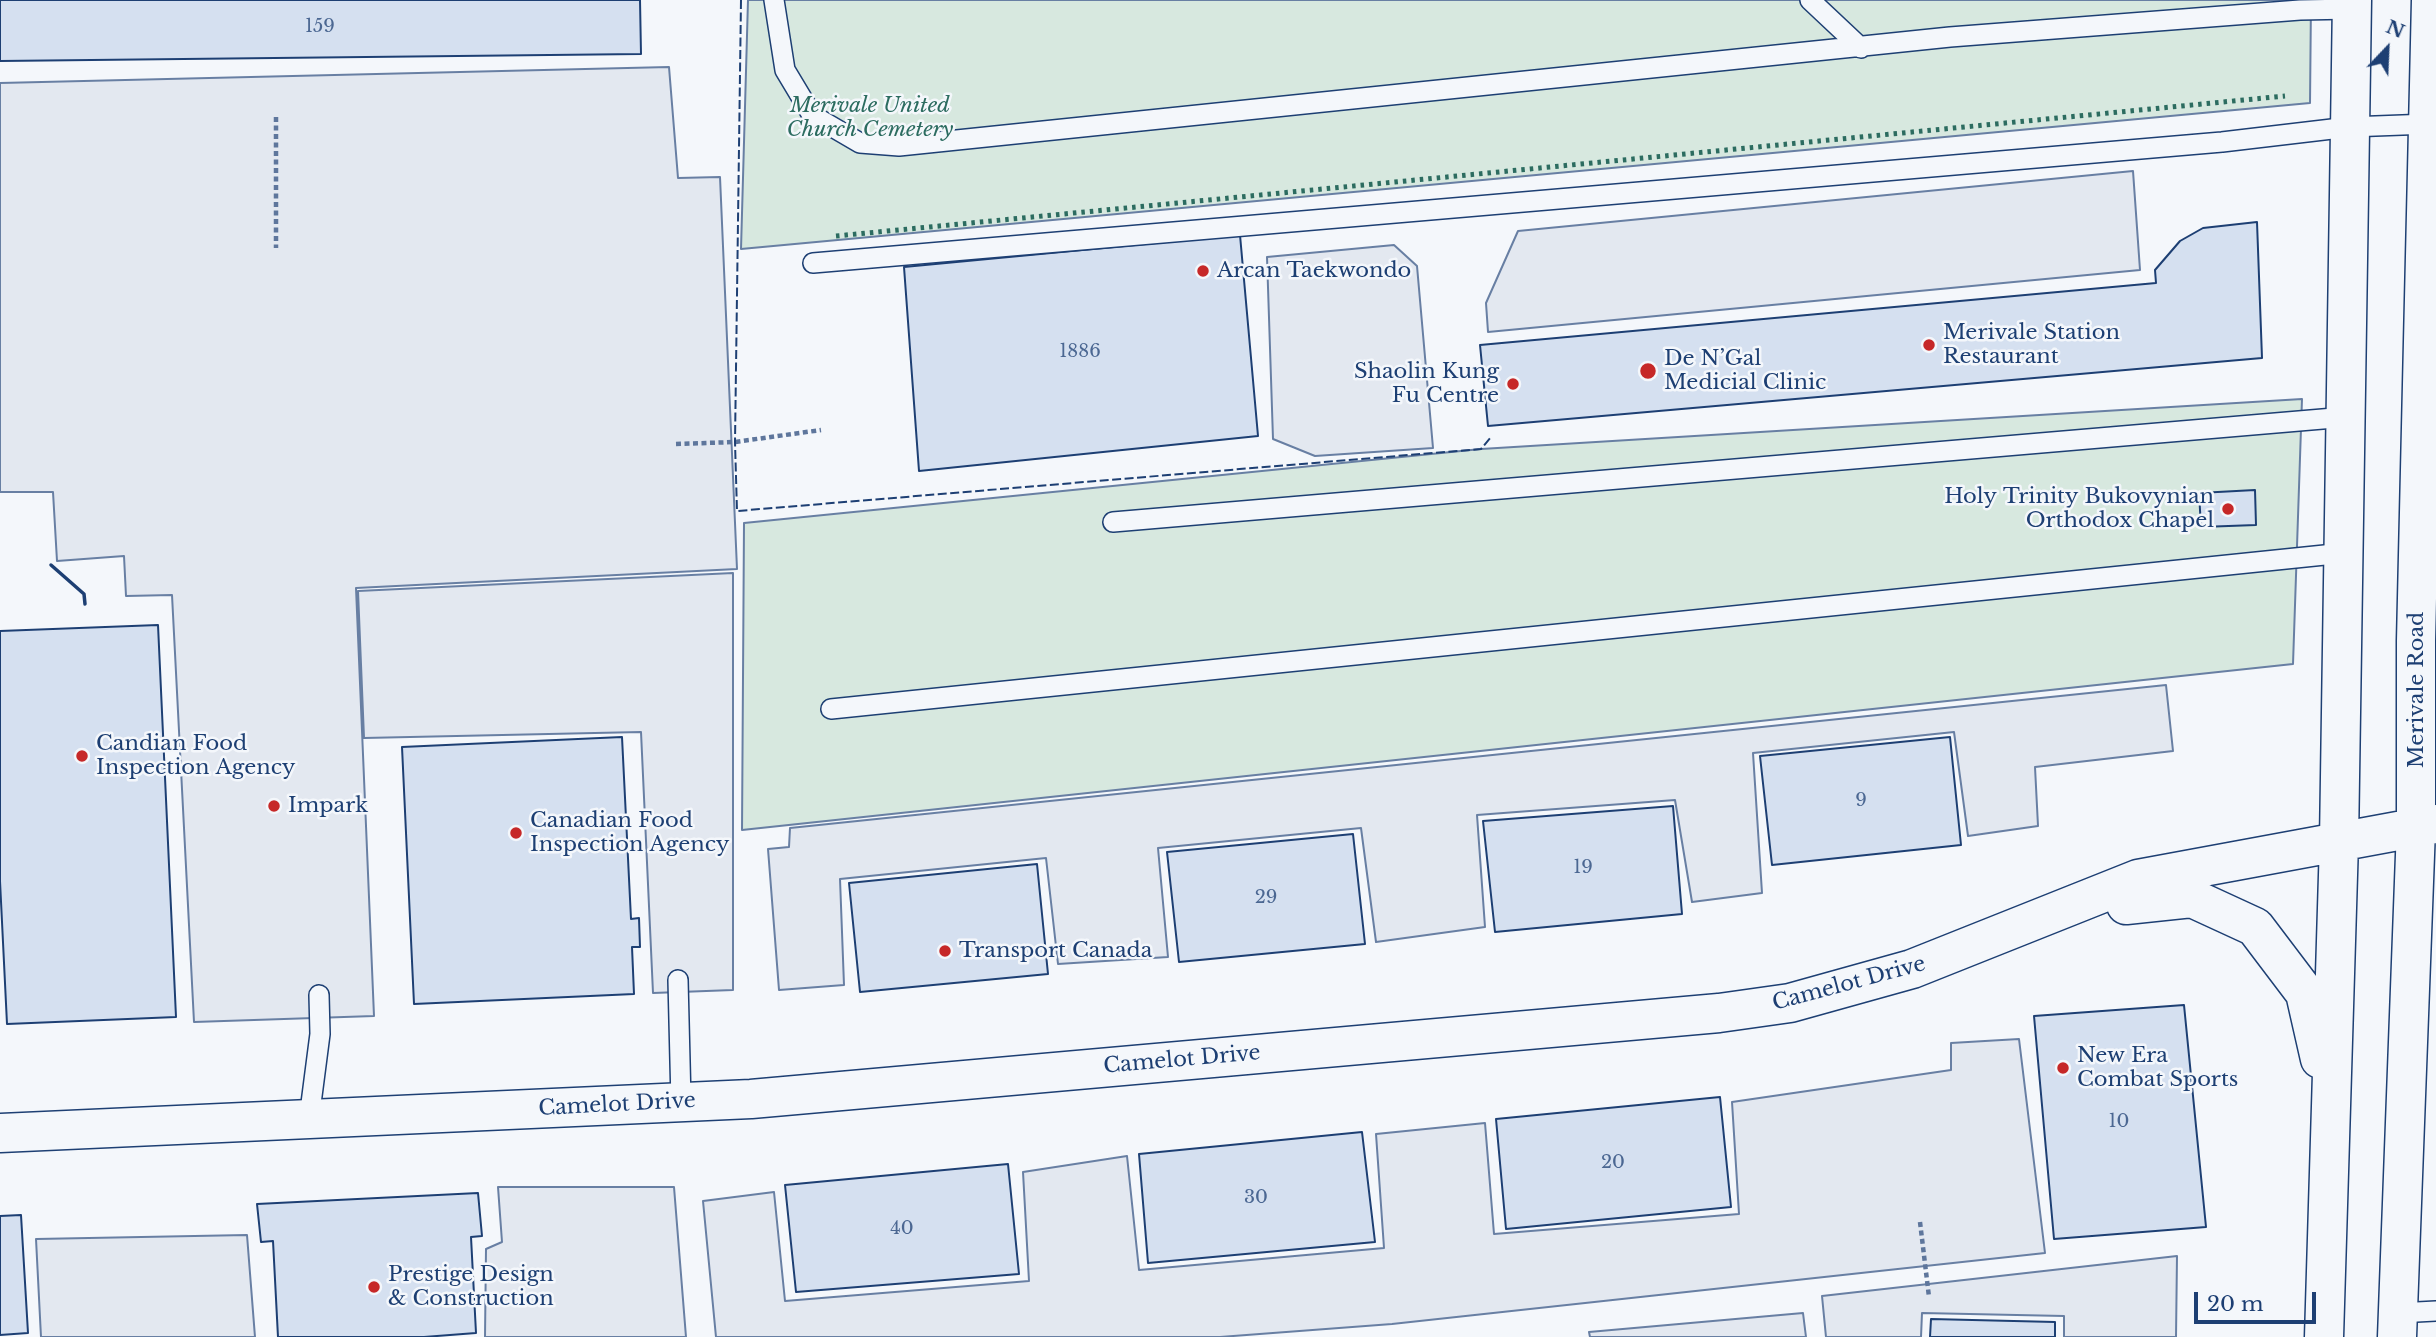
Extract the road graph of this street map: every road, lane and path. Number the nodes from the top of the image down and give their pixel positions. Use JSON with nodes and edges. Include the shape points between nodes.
{"nodes":[{"id":1,"x":774,"y":0,"type":"edge"},
{"id":2,"x":1810,"y":0,"type":"edge"},
{"id":3,"x":2431,"y":0,"type":"edge"},
{"id":4,"x":2352,"y":5,"type":"edge"},
{"id":5,"x":1861,"y":48,"type":"junction"},
{"id":6,"x":276,"y":117,"type":"dead end"},
{"id":7,"x":2430,"y":124,"type":"junction"},
{"id":8,"x":2349,"y":127,"type":"junction"},
{"id":9,"x":276,"y":248,"type":"dead end"},
{"id":10,"x":813,"y":263,"type":"dead end"},
{"id":11,"x":2346,"y":417,"type":"junction"},
{"id":12,"x":821,"y":430,"type":"dead end"},
{"id":13,"x":676,"y":444,"type":"dead end"},
{"id":14,"x":1114,"y":522,"type":"dead end"},
{"id":15,"x":2344,"y":553,"type":"junction"},
{"id":16,"x":2416,"y":641,"type":"junction"},
{"id":17,"x":2436,"y":689,"type":"edge"},
{"id":18,"x":831,"y":709,"type":"dead end"},
{"id":19,"x":2426,"y":826,"type":"edge"},
{"id":20,"x":2339,"y":842,"type":"junction"},
{"id":21,"x":2019,"y":927,"type":"junction"},
{"id":22,"x":678,"y":980,"type":"dead end"},
{"id":23,"x":319,"y":995,"type":"dead end"},
{"id":24,"x":681,"y":1102,"type":"junction"},
{"id":25,"x":2333,"y":1115,"type":"junction"},
{"id":26,"x":309,"y":1119,"type":"junction"},
{"id":27,"x":0,"y":1133,"type":"edge"},
{"id":28,"x":1920,"y":1222,"type":"dead end"},
{"id":29,"x":1929,"y":1297,"type":"dead end"},
{"id":30,"x":2436,"y":1311,"type":"edge"},
{"id":31,"x":2397,"y":1325,"type":"edge"},
{"id":32,"x":2324,"y":1337,"type":"edge"}],
"edges":[{"from":1,"to":5,"type":"lane","via":[[785,69],[812,115],[860,143],[899,146]]},
{"from":2,"to":5,"type":"lane"},
{"from":3,"to":7,"type":"main road","name":"Merivale Road"},
{"from":4,"to":5,"type":"lane"},
{"from":4,"to":8,"type":"main road"},
{"from":6,"to":9,"type":"path"},
{"from":7,"to":8,"type":"lane"},
{"from":7,"to":16,"type":"main road","name":"Merivale Road"},
{"from":8,"to":10,"type":"lane","via":[[2208,143]]},
{"from":8,"to":11,"type":"main road"},
{"from":11,"to":14,"type":"lane"},
{"from":11,"to":15,"type":"main road"},
{"from":12,"to":13,"type":"path","via":[[735,442]]},
{"from":15,"to":18,"type":"lane"},
{"from":15,"to":20,"type":"main road"},
{"from":16,"to":17,"type":"main road"},
{"from":16,"to":19,"type":"main road","name":"Merivale Road"},
{"from":19,"to":20,"type":"main road","name":"Camelot Drive"},
{"from":19,"to":31,"type":"main road","name":"Merivale Road"},
{"from":20,"to":21,"type":"main road","name":"Camelot Drive","via":[[2138,880]]},
{"from":20,"to":25,"type":"main road"},
{"from":21,"to":24,"type":"main road","name":"Camelot Drive","via":[[1912,969],[1790,1003],[1719,1013]]},
{"from":21,"to":25,"type":"main road","via":[[2127,905],[2192,898],[2255,927],[2305,993]]},
{"from":22,"to":24,"type":"lane"},
{"from":23,"to":26,"type":"lane","via":[[320,1034]]},
{"from":24,"to":26,"type":"main road","name":"Camelot Drive"},
{"from":25,"to":32,"type":"main road"},
{"from":26,"to":27,"type":"main road","name":"Camelot Drive"},
{"from":28,"to":29,"type":"path"},
{"from":30,"to":31,"type":"lane"}]}
